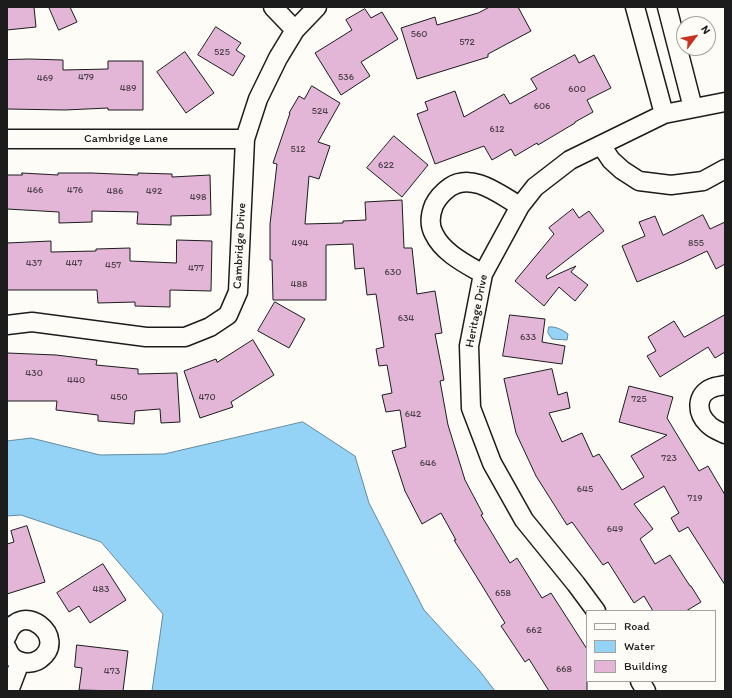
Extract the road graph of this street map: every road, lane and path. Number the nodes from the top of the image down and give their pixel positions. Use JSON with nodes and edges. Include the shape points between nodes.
{"nodes":[{"id":1,"x":273,"y":7,"type":"edge"},
{"id":2,"x":317,"y":7,"type":"edge"},
{"id":3,"x":635,"y":7,"type":"edge"},
{"id":4,"x":667,"y":7,"type":"edge"},
{"id":5,"x":295,"y":30,"type":"junction"},
{"id":6,"x":725,"y":102,"type":"edge"},
{"id":7,"x":693,"y":108,"type":"junction"},
{"id":8,"x":664,"y":114,"type":"junction"},
{"id":9,"x":245,"y":138,"type":"junction"},
{"id":10,"x":7,"y":139,"type":"edge"},
{"id":11,"x":601,"y":145,"type":"junction"},
{"id":12,"x":725,"y":169,"type":"edge"},
{"id":13,"x":520,"y":206,"type":"junction"},
{"id":14,"x":483,"y":274,"type":"junction"},
{"id":15,"x":7,"y":324,"type":"edge"},
{"id":16,"x":725,"y":385,"type":"edge"},
{"id":17,"x":725,"y":425,"type":"edge"},
{"id":18,"x":725,"y":434,"type":"edge"},
{"id":19,"x":595,"y":610,"type":"edge"},
{"id":20,"x":7,"y":636,"type":"edge"},
{"id":21,"x":7,"y":648,"type":"edge"},
{"id":22,"x":20,"y":662,"type":"junction"},
{"id":23,"x":641,"y":682,"type":"edge"},
{"id":24,"x":9,"y":691,"type":"edge"},
{"id":25,"x":646,"y":691,"type":"edge"}],
"edges":[{"from":1,"to":5,"type":"street"},
{"from":2,"to":5,"type":"street","name":"Cambridge Drive"},
{"from":3,"to":8,"type":"street"},
{"from":4,"to":7,"type":"street"},
{"from":5,"to":9,"type":"street","name":"Cambridge Drive","via":[[258,99]]},
{"from":6,"to":7,"type":"street","name":"Heritage Drive"},
{"from":7,"to":8,"type":"street","name":"Heritage Drive"},
{"from":8,"to":11,"type":"street","name":"Heritage Drive"},
{"from":9,"to":10,"type":"street","name":"Cambridge Lane"},
{"from":9,"to":15,"type":"street","name":"Cambridge Drive","via":[[238,292],[228,315],[210,327],[185,337],[146,337],[32,322]]},
{"from":11,"to":12,"type":"street","via":[[611,160],[639,181],[671,185],[703,181]]},
{"from":11,"to":13,"type":"street","name":"Heritage Drive","via":[[570,160],[535,187]]},
{"from":13,"to":14,"type":"street","name":"Heritage Drive"},
{"from":13,"to":14,"type":"street","via":[[478,183],[464,182],[454,185],[436,200],[430,222],[434,234],[442,246]]},
{"from":14,"to":19,"type":"street","name":"Heritage Drive","via":[[469,346],[471,408],[492,463],[524,520]]},
{"from":16,"to":18,"type":"street","via":[[713,387],[702,394],[699,402],[701,416],[709,426]]},
{"from":17,"to":18,"type":"street"},
{"from":20,"to":22,"type":"street","via":[[14,625],[27,620],[35,622],[48,636],[48,650],[39,660]]},
{"from":21,"to":22,"type":"street"},
{"from":22,"to":24,"type":"street"},
{"from":23,"to":25,"type":"street"}]}
